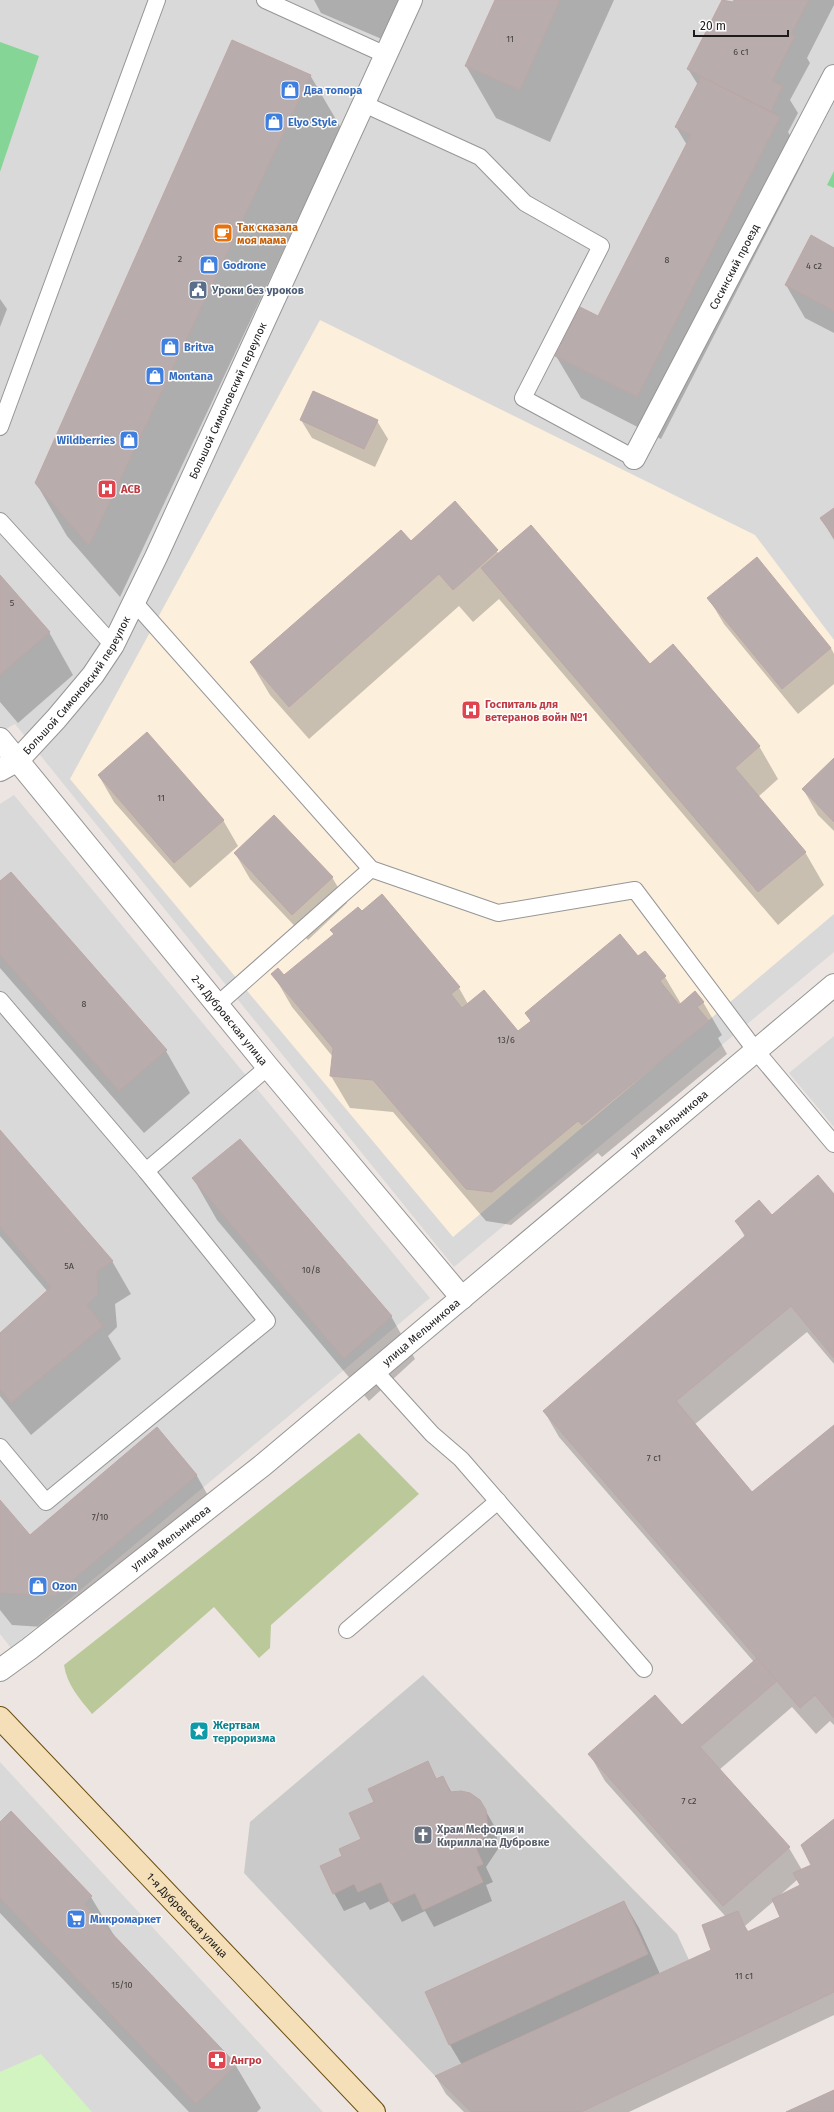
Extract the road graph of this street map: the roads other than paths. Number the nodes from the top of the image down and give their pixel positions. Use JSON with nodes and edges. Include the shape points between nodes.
{"nodes":[{"id":1,"x":157,"y":0,"type":"edge"},
{"id":2,"x":265,"y":0,"type":"edge"},
{"id":3,"x":411,"y":0,"type":"edge"},
{"id":4,"x":386,"y":55,"type":"junction"},
{"id":5,"x":834,"y":76,"type":"edge"},
{"id":6,"x":364,"y":104,"type":"junction"},
{"id":7,"x":0,"y":427,"type":"edge"},
{"id":8,"x":634,"y":458,"type":"joint"},
{"id":9,"x":0,"y":521,"type":"edge"},
{"id":10,"x":134,"y":602,"type":"junction"},
{"id":11,"x":112,"y":645,"type":"junction"},
{"id":12,"x":0,"y":739,"type":"edge"},
{"id":13,"x":9,"y":765,"type":"edge"},
{"id":14,"x":371,"y":869,"type":"junction"},
{"id":15,"x":834,"y":985,"type":"edge"},
{"id":16,"x":0,"y":1000,"type":"edge"},
{"id":17,"x":217,"y":1005,"type":"junction"},
{"id":18,"x":756,"y":1051,"type":"junction"},
{"id":19,"x":268,"y":1067,"type":"junction"},
{"id":20,"x":834,"y":1144,"type":"edge"},
{"id":21,"x":146,"y":1171,"type":"junction"},
{"id":22,"x":462,"y":1298,"type":"junction"},
{"id":23,"x":375,"y":1371,"type":"junction"},
{"id":24,"x":0,"y":1447,"type":"edge"},
{"id":25,"x":498,"y":1501,"type":"junction"},
{"id":26,"x":347,"y":1630,"type":"dead end"},
{"id":27,"x":644,"y":1669,"type":"dead end"},
{"id":28,"x":0,"y":1670,"type":"edge"},
{"id":29,"x":0,"y":1718,"type":"edge"},
{"id":30,"x":374,"y":2112,"type":"edge"}],
"edges":[{"from":1,"to":7,"type":"lane"},
{"from":2,"to":4,"type":"lane"},
{"from":3,"to":4,"type":"street","name":"Большой Симоновский переулок"},
{"from":4,"to":6,"type":"street","name":"Большой Симоновский переулок"},
{"from":5,"to":8,"type":"street","name":"Сосинский проезд"},
{"from":6,"to":8,"type":"lane","via":[[480,157],[525,203],[601,246],[523,398]]},
{"from":6,"to":10,"type":"street","name":"Большой Симоновский переулок"},
{"from":9,"to":11,"type":"lane"},
{"from":10,"to":11,"type":"street","name":"Большой Симоновский переулок"},
{"from":10,"to":14,"type":"lane"},
{"from":11,"to":13,"type":"street","name":"Большой Симоновский переулок","via":[[92,675],[56,719]]},
{"from":12,"to":13,"type":"street","name":"2-я Дубровская улица"},
{"from":13,"to":17,"type":"street","name":"2-я Дубровская улица"},
{"from":14,"to":17,"type":"lane"},
{"from":14,"to":18,"type":"lane","via":[[498,913],[635,890]]},
{"from":15,"to":18,"type":"street","name":"улица Мельникова"},
{"from":16,"to":21,"type":"lane"},
{"from":17,"to":19,"type":"street","name":"2-я Дубровская улица"},
{"from":18,"to":20,"type":"lane"},
{"from":18,"to":22,"type":"street","name":"улица Мельникова"},
{"from":19,"to":21,"type":"lane"},
{"from":19,"to":22,"type":"street","name":"2-я Дубровская улица"},
{"from":21,"to":24,"type":"lane","via":[[267,1321],[46,1502]]},
{"from":22,"to":23,"type":"street","name":"улица Мельникова"},
{"from":23,"to":25,"type":"lane"},
{"from":23,"to":28,"type":"street","name":"улица Мельникова","via":[[263,1465]]},
{"from":25,"to":26,"type":"lane"},
{"from":25,"to":27,"type":"lane"},
{"from":29,"to":30,"type":"main road","name":"1-я Дубровская улица"}]}
